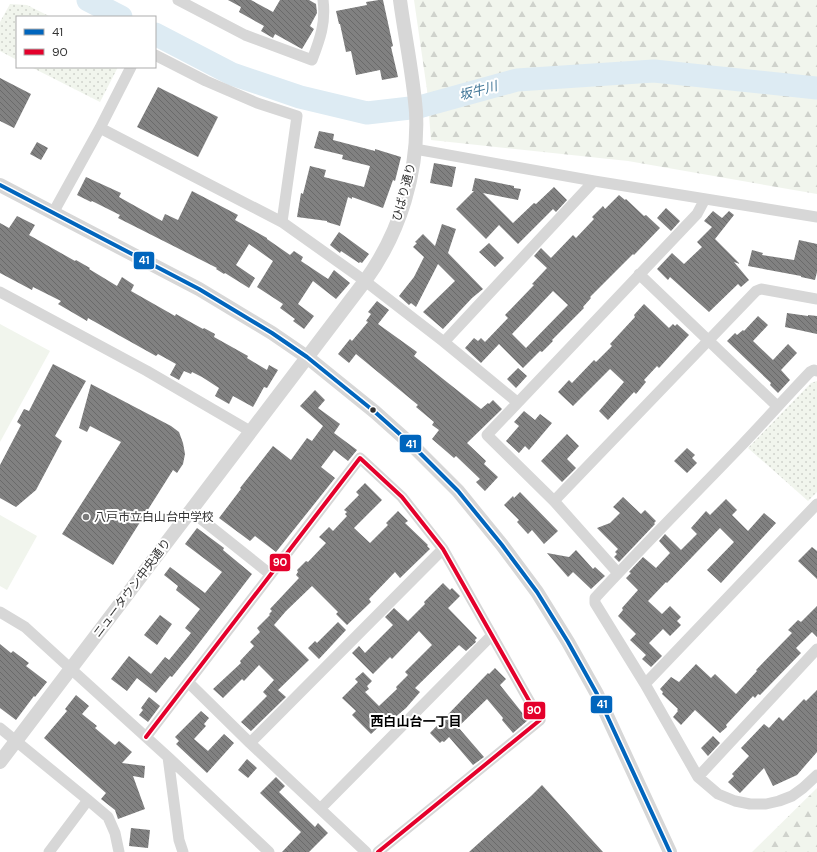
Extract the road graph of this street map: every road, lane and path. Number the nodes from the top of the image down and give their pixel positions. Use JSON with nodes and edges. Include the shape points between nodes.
{"nodes":[{"id":1,"x":178,"y":0,"type":"edge"},
{"id":2,"x":323,"y":0,"type":"edge"},
{"id":3,"x":400,"y":0,"type":"edge"},
{"id":4,"x":156,"y":56,"type":"edge"},
{"id":5,"x":130,"y":68,"type":"edge"},
{"id":6,"x":100,"y":128,"type":"junction"},
{"id":7,"x":415,"y":148,"type":"junction"},
{"id":8,"x":594,"y":181,"type":"junction"},
{"id":9,"x":0,"y":185,"type":"edge"},
{"id":10,"x":705,"y":199,"type":"junction"},
{"id":11,"x":53,"y":213,"type":"junction"},
{"id":12,"x":817,"y":217,"type":"edge"},
{"id":13,"x":282,"y":222,"type":"junction"},
{"id":14,"x":639,"y":274,"type":"junction"},
{"id":15,"x":365,"y":280,"type":"junction"},
{"id":16,"x":0,"y":292,"type":"edge"},
{"id":17,"x":817,"y":299,"type":"edge"},
{"id":18,"x":708,"y":340,"type":"junction"},
{"id":19,"x":444,"y":342,"type":"junction"},
{"id":20,"x":307,"y":357,"type":"junction"},
{"id":21,"x":817,"y":371,"type":"edge"},
{"id":22,"x":516,"y":402,"type":"junction"},
{"id":23,"x":777,"y":406,"type":"junction"},
{"id":24,"x":250,"y":431,"type":"junction"},
{"id":25,"x":554,"y":500,"type":"junction"},
{"id":26,"x":817,"y":504,"type":"edge"},
{"id":27,"x":191,"y":511,"type":"junction"},
{"id":28,"x":443,"y":549,"type":"junction"},
{"id":29,"x":618,"y":573,"type":"junction"},
{"id":30,"x":270,"y":574,"type":"junction"},
{"id":31,"x":0,"y":612,"type":"edge"},
{"id":32,"x":492,"y":635,"type":"junction"},
{"id":33,"x":817,"y":649,"type":"edge"},
{"id":34,"x":71,"y":669,"type":"junction"},
{"id":35,"x":189,"y":683,"type":"junction"},
{"id":36,"x":645,"y":684,"type":"junction"},
{"id":37,"x":0,"y":728,"type":"edge"},
{"id":38,"x":146,"y":738,"type":"junction"},
{"id":39,"x":16,"y":740,"type":"junction"},
{"id":40,"x":250,"y":743,"type":"junction"},
{"id":41,"x":168,"y":757,"type":"junction"},
{"id":42,"x":0,"y":762,"type":"edge"},
{"id":43,"x":817,"y":775,"type":"edge"},
{"id":44,"x":698,"y":777,"type":"junction"},
{"id":45,"x":88,"y":800,"type":"junction"},
{"id":46,"x":321,"y":808,"type":"junction"},
{"id":47,"x":49,"y":852,"type":"edge"},
{"id":48,"x":119,"y":852,"type":"edge"},
{"id":49,"x":183,"y":852,"type":"edge"},
{"id":50,"x":269,"y":852,"type":"edge"},
{"id":51,"x":366,"y":852,"type":"edge"},
{"id":52,"x":378,"y":852,"type":"edge"},
{"id":53,"x":670,"y":852,"type":"edge"}],
"edges":[{"from":1,"to":2,"type":"street","via":[[244,35],[312,60],[322,31]]},
{"from":3,"to":7,"type":"street","name":"ひばり通り","via":[[416,113]]},
{"from":4,"to":13,"type":"street","via":[[257,103],[297,116]]},
{"from":5,"to":6,"type":"street"},
{"from":6,"to":11,"type":"street"},
{"from":6,"to":13,"type":"street"},
{"from":7,"to":8,"type":"street"},
{"from":7,"to":15,"type":"street","name":"ひばり通り","via":[[399,218],[376,266]]},
{"from":8,"to":10,"type":"street"},
{"from":8,"to":19,"type":"street"},
{"from":9,"to":11,"type":"street"},
{"from":10,"to":12,"type":"street"},
{"from":10,"to":14,"type":"street","via":[[697,214]]},
{"from":11,"to":20,"type":"street","via":[[199,290]]},
{"from":13,"to":15,"type":"street"},
{"from":14,"to":18,"type":"street"},
{"from":14,"to":22,"type":"street"},
{"from":15,"to":19,"type":"street"},
{"from":15,"to":20,"type":"street","name":"ひばり通り"},
{"from":16,"to":24,"type":"street","via":[[147,371]]},
{"from":17,"to":18,"type":"street","via":[[761,289],[756,291]]},
{"from":18,"to":23,"type":"street"},
{"from":18,"to":25,"type":"street"},
{"from":19,"to":22,"type":"street"},
{"from":20,"to":24,"type":"street","name":"ニュータウン中央通り"},
{"from":20,"to":53,"type":"street","via":[[376,412],[458,491],[537,592],[597,694]]},
{"from":21,"to":23,"type":"street","via":[[810,372]]},
{"from":22,"to":25,"type":"street","via":[[487,435]]},
{"from":23,"to":29,"type":"street"},
{"from":24,"to":27,"type":"street","name":"ニュータウン中央通り"},
{"from":25,"to":29,"type":"street"},
{"from":26,"to":36,"type":"street"},
{"from":27,"to":30,"type":"street"},
{"from":27,"to":34,"type":"street","name":"ニュータウン中央通り"},
{"from":28,"to":30,"type":"street","via":[[402,497],[360,458]]},
{"from":28,"to":32,"type":"street"},
{"from":28,"to":40,"type":"street"},
{"from":29,"to":36,"type":"street","via":[[595,598],[594,603]]},
{"from":30,"to":35,"type":"street"},
{"from":31,"to":34,"type":"street","via":[[25,627]]},
{"from":32,"to":46,"type":"street"},
{"from":32,"to":52,"type":"street","via":[[540,720]]},
{"from":33,"to":44,"type":"street"},
{"from":34,"to":38,"type":"street"},
{"from":34,"to":39,"type":"street","name":"ニュータウン中央通り"},
{"from":35,"to":38,"type":"street"},
{"from":35,"to":40,"type":"street"},
{"from":36,"to":44,"type":"street"},
{"from":37,"to":39,"type":"street"},
{"from":38,"to":41,"type":"street"},
{"from":39,"to":42,"type":"street","name":"ニュータウン中央通り"},
{"from":39,"to":45,"type":"street"},
{"from":40,"to":46,"type":"street"},
{"from":41,"to":49,"type":"street","via":[[179,840]]},
{"from":41,"to":50,"type":"street"},
{"from":43,"to":44,"type":"street","via":[[792,796],[766,804],[735,801],[718,794]]},
{"from":45,"to":47,"type":"street"},
{"from":45,"to":48,"type":"street","via":[[108,817]]},
{"from":46,"to":51,"type":"street"}]}
